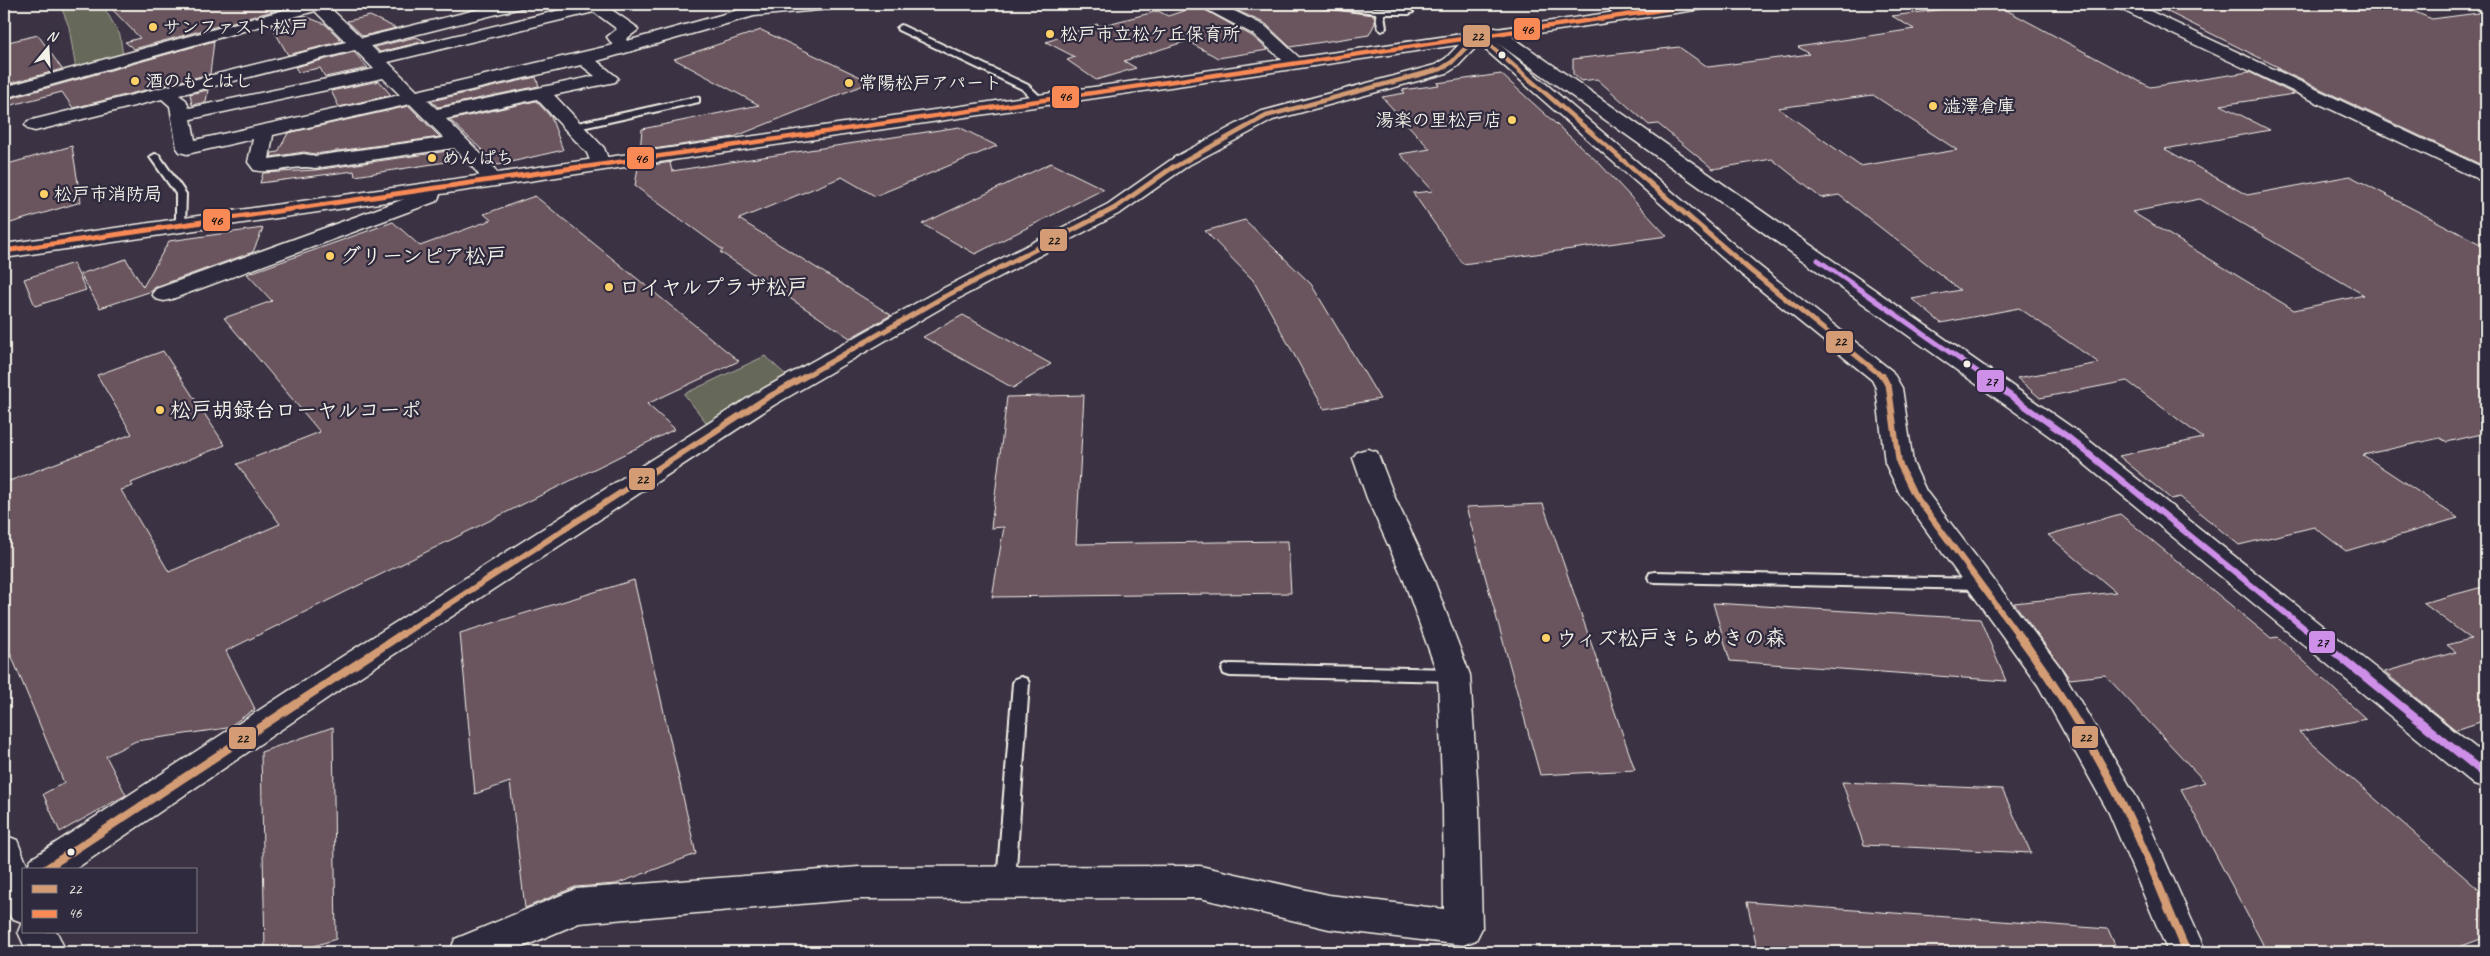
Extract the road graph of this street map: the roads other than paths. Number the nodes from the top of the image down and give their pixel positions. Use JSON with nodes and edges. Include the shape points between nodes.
{"nodes":[{"id":1,"x":519,"y":4,"type":"edge"},
{"id":2,"x":830,"y":4,"type":"edge"},
{"id":3,"x":1208,"y":4,"type":"edge"},
{"id":4,"x":1316,"y":4,"type":"edge"},
{"id":5,"x":1612,"y":4,"type":"edge"},
{"id":6,"x":1702,"y":4,"type":"edge"},
{"id":7,"x":2122,"y":4,"type":"edge"},
{"id":8,"x":310,"y":5,"type":"edge"},
{"id":9,"x":595,"y":6,"type":"edge"},
{"id":10,"x":1380,"y":12,"type":"junction"},
{"id":11,"x":1410,"y":12,"type":"dead end"},
{"id":12,"x":1629,"y":14,"type":"junction"},
{"id":13,"x":901,"y":28,"type":"dead end"},
{"id":14,"x":1382,"y":28,"type":"dead end"},
{"id":15,"x":1486,"y":34,"type":"junction"},
{"id":16,"x":357,"y":45,"type":"junction"},
{"id":17,"x":624,"y":49,"type":"junction"},
{"id":18,"x":584,"y":59,"type":"junction"},
{"id":19,"x":1295,"y":62,"type":"junction"},
{"id":20,"x":380,"y":66,"type":"junction"},
{"id":21,"x":4,"y":92,"type":"edge"},
{"id":22,"x":168,"y":92,"type":"junction"},
{"id":23,"x":541,"y":94,"type":"junction"},
{"id":24,"x":411,"y":97,"type":"junction"},
{"id":25,"x":696,"y":100,"type":"dead end"},
{"id":26,"x":1039,"y":100,"type":"junction"},
{"id":27,"x":182,"y":115,"type":"junction"},
{"id":28,"x":434,"y":116,"type":"junction"},
{"id":29,"x":36,"y":125,"type":"dead end"},
{"id":30,"x":573,"y":127,"type":"junction"},
{"id":31,"x":264,"y":131,"type":"junction"},
{"id":32,"x":458,"y":142,"type":"junction"},
{"id":33,"x":155,"y":156,"type":"dead end"},
{"id":34,"x":600,"y":164,"type":"junction"},
{"id":35,"x":2486,"y":177,"type":"edge"},
{"id":36,"x":491,"y":179,"type":"junction"},
{"id":37,"x":433,"y":188,"type":"junction"},
{"id":38,"x":181,"y":225,"type":"junction"},
{"id":39,"x":4,"y":251,"type":"edge"},
{"id":40,"x":164,"y":294,"type":"dead end"},
{"id":41,"x":1367,"y":458,"type":"dead end"},
{"id":42,"x":1655,"y":577,"type":"dead end"},
{"id":43,"x":1980,"y":584,"type":"junction"},
{"id":44,"x":1230,"y":670,"type":"dead end"},
{"id":45,"x":1454,"y":674,"type":"junction"},
{"id":46,"x":1021,"y":683,"type":"dead end"},
{"id":47,"x":2486,"y":775,"type":"edge"},
{"id":48,"x":4,"y":851,"type":"edge"},
{"id":49,"x":52,"y":868,"type":"edge"},
{"id":50,"x":1006,"y":882,"type":"junction"},
{"id":51,"x":22,"y":888,"type":"edge"},
{"id":52,"x":38,"y":934,"type":"edge"},
{"id":53,"x":47,"y":952,"type":"edge"},
{"id":54,"x":469,"y":952,"type":"edge"},
{"id":55,"x":2187,"y":952,"type":"edge"}],
"edges":[{"from":1,"to":16,"type":"street"},
{"from":2,"to":17,"type":"street","via":[[753,11]]},
{"from":3,"to":19,"type":"street","via":[[1259,30]]},
{"from":4,"to":10,"type":"lane"},
{"from":5,"to":12,"type":"street"},
{"from":6,"to":12,"type":"street"},
{"from":7,"to":35,"type":"street"},
{"from":8,"to":16,"type":"street"},
{"from":8,"to":21,"type":"street"},
{"from":9,"to":17,"type":"street","via":[[629,30],[616,37]]},
{"from":9,"to":20,"type":"street"},
{"from":10,"to":11,"type":"lane"},
{"from":10,"to":14,"type":"lane"},
{"from":12,"to":15,"type":"street"},
{"from":13,"to":26,"type":"lane","via":[[1024,87]]},
{"from":15,"to":19,"type":"street"},
{"from":15,"to":43,"type":"street","via":[[1750,270],[1883,376],[1889,388],[1899,463],[1914,494]]},
{"from":15,"to":47,"type":"street","via":[[2068,437]]},
{"from":15,"to":49,"type":"street","via":[[1441,69],[1266,116],[1182,161],[1115,208],[942,298],[765,399],[321,686]]},
{"from":16,"to":20,"type":"street"},
{"from":16,"to":22,"type":"street"},
{"from":17,"to":18,"type":"street"},
{"from":18,"to":23,"type":"street","via":[[609,78]]},
{"from":18,"to":24,"type":"street"},
{"from":19,"to":26,"type":"street"},
{"from":20,"to":24,"type":"street"},
{"from":20,"to":27,"type":"street"},
{"from":22,"to":27,"type":"street","via":[[180,104]]},
{"from":22,"to":29,"type":"street"},
{"from":23,"to":28,"type":"street"},
{"from":23,"to":30,"type":"street"},
{"from":24,"to":28,"type":"street"},
{"from":24,"to":31,"type":"street"},
{"from":25,"to":30,"type":"lane"},
{"from":26,"to":34,"type":"street"},
{"from":27,"to":31,"type":"street","via":[[187,148]]},
{"from":28,"to":32,"type":"street"},
{"from":30,"to":34,"type":"street","via":[[597,152]]},
{"from":31,"to":32,"type":"street","via":[[258,162],[261,166],[304,160],[315,162]]},
{"from":32,"to":36,"type":"street"},
{"from":33,"to":38,"type":"lane","via":[[180,194]]},
{"from":34,"to":36,"type":"street"},
{"from":36,"to":37,"type":"street"},
{"from":37,"to":38,"type":"street"},
{"from":37,"to":40,"type":"street","via":[[430,197]]},
{"from":38,"to":39,"type":"street"},
{"from":41,"to":45,"type":"street"},
{"from":42,"to":43,"type":"lane"},
{"from":43,"to":55,"type":"street","via":[[2049,676],[2105,771],[2126,811]]},
{"from":44,"to":45,"type":"lane"},
{"from":45,"to":50,"type":"street","via":[[1463,928],[1329,912],[1200,882]]},
{"from":46,"to":50,"type":"lane"},
{"from":48,"to":51,"type":"street"},
{"from":50,"to":54,"type":"street","via":[[859,883],[576,906]]},
{"from":52,"to":53,"type":"street"}]}
